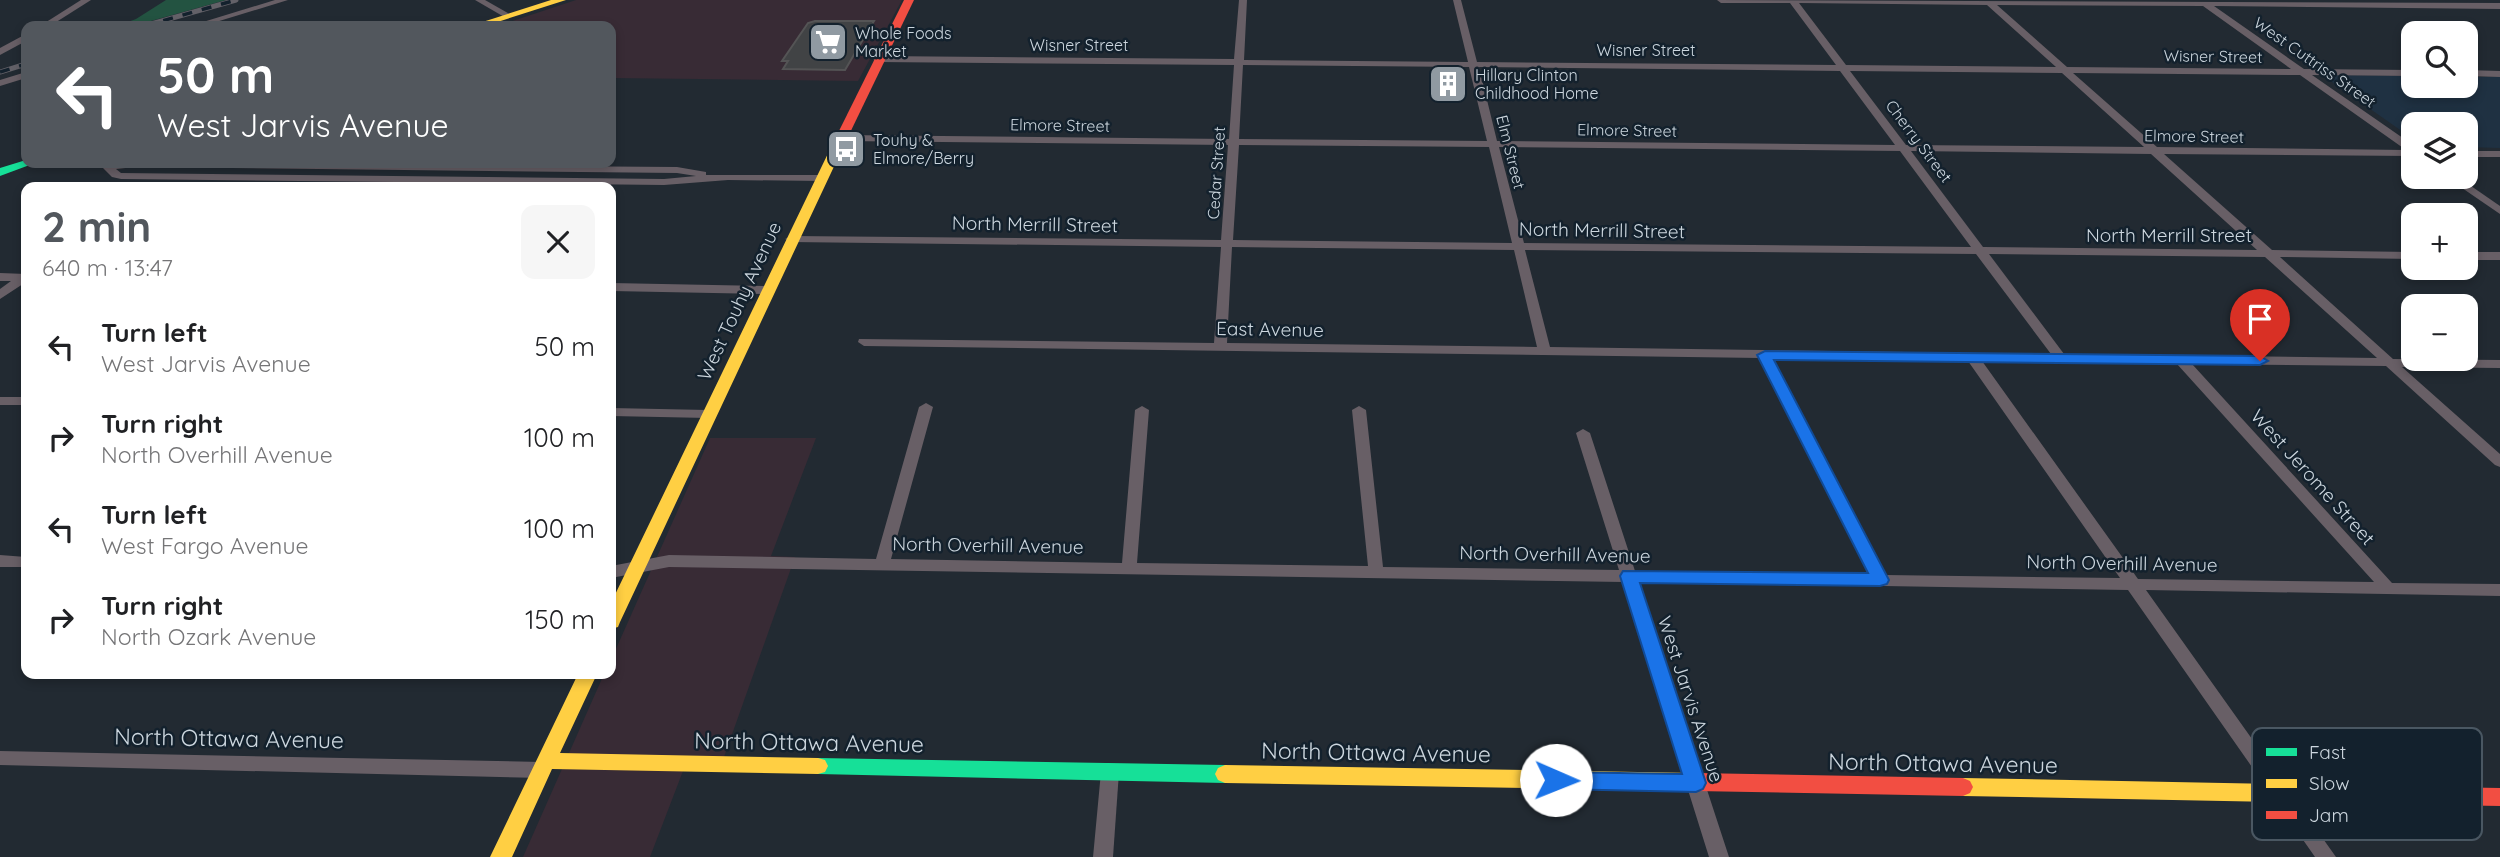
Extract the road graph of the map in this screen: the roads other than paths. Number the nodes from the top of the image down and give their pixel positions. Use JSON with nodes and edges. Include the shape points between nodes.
{"nodes":[{"id":1,"x":88,"y":0,"type":"edge"},
{"id":2,"x":284,"y":0,"type":"edge"},
{"id":3,"x":479,"y":0,"type":"edge"},
{"id":4,"x":561,"y":0,"type":"edge"},
{"id":5,"x":909,"y":0,"type":"edge"},
{"id":6,"x":1243,"y":0,"type":"edge"},
{"id":7,"x":1457,"y":0,"type":"edge"},
{"id":8,"x":1721,"y":0,"type":"edge"},
{"id":9,"x":1792,"y":0,"type":"edge"},
{"id":10,"x":1989,"y":1,"type":"edge"},
{"id":11,"x":2203,"y":2,"type":"edge"},
{"id":12,"x":2500,"y":6,"type":"edge"},
{"id":13,"x":509,"y":16,"type":"junction"},
{"id":14,"x":52,"y":21,"type":"edge"},
{"id":15,"x":211,"y":21,"type":"edge"},
{"id":16,"x":492,"y":21,"type":"edge"},
{"id":17,"x":21,"y":40,"type":"edge"},
{"id":18,"x":0,"y":52,"type":"edge"},
{"id":19,"x":878,"y":59,"type":"junction"},
{"id":20,"x":1239,"y":62,"type":"junction"},
{"id":21,"x":1473,"y":64,"type":"junction"},
{"id":22,"x":1843,"y":67,"type":"junction"},
{"id":23,"x":2065,"y":70,"type":"junction"},
{"id":24,"x":2302,"y":72,"type":"junction"},
{"id":25,"x":2401,"y":73,"type":"edge"},
{"id":26,"x":2478,"y":73,"type":"edge"},
{"id":27,"x":2500,"y":74,"type":"edge"},
{"id":28,"x":21,"y":77,"type":"edge"},
{"id":29,"x":0,"y":83,"type":"edge"},
{"id":30,"x":840,"y":138,"type":"junction"},
{"id":31,"x":1234,"y":142,"type":"junction"},
{"id":32,"x":2401,"y":143,"type":"edge"},
{"id":33,"x":1493,"y":145,"type":"junction"},
{"id":34,"x":1905,"y":149,"type":"junction"},
{"id":35,"x":2155,"y":151,"type":"junction"},
{"id":36,"x":2401,"y":152,"type":"edge"},
{"id":37,"x":2478,"y":154,"type":"edge"},
{"id":38,"x":2500,"y":154,"type":"edge"},
{"id":39,"x":21,"y":165,"type":"edge"},
{"id":40,"x":108,"y":168,"type":"edge"},
{"id":41,"x":0,"y":172,"type":"edge"},
{"id":42,"x":821,"y":178,"type":"junction"},
{"id":43,"x":2468,"y":189,"type":"edge"},
{"id":44,"x":2500,"y":211,"type":"edge"},
{"id":45,"x":791,"y":239,"type":"junction"},
{"id":46,"x":1227,"y":243,"type":"junction"},
{"id":47,"x":1519,"y":246,"type":"junction"},
{"id":48,"x":1982,"y":252,"type":"junction"},
{"id":49,"x":2269,"y":253,"type":"junction"},
{"id":50,"x":2401,"y":255,"type":"edge"},
{"id":51,"x":2478,"y":256,"type":"edge"},
{"id":52,"x":2500,"y":256,"type":"edge"},
{"id":53,"x":0,"y":277,"type":"edge"},
{"id":54,"x":21,"y":278,"type":"edge"},
{"id":55,"x":21,"y":281,"type":"edge"},
{"id":56,"x":616,"y":287,"type":"edge"},
{"id":57,"x":767,"y":290,"type":"junction"},
{"id":58,"x":0,"y":295,"type":"edge"},
{"id":59,"x":864,"y":342,"type":"dead end"},
{"id":60,"x":1220,"y":347,"type":"junction"},
{"id":61,"x":1545,"y":352,"type":"junction"},
{"id":62,"x":1765,"y":355,"type":"junction"},
{"id":63,"x":1973,"y":358,"type":"junction"},
{"id":64,"x":2061,"y":359,"type":"junction"},
{"id":65,"x":2181,"y":360,"type":"junction"},
{"id":66,"x":2389,"y":362,"type":"junction"},
{"id":67,"x":2500,"y":364,"type":"edge"},
{"id":68,"x":0,"y":401,"type":"edge"},
{"id":69,"x":21,"y":401,"type":"edge"},
{"id":70,"x":926,"y":407,"type":"dead end"},
{"id":71,"x":1142,"y":410,"type":"dead end"},
{"id":72,"x":1359,"y":410,"type":"dead end"},
{"id":73,"x":616,"y":412,"type":"edge"},
{"id":74,"x":708,"y":414,"type":"junction"},
{"id":75,"x":1583,"y":433,"type":"dead end"},
{"id":76,"x":2500,"y":462,"type":"edge"},
{"id":77,"x":0,"y":561,"type":"edge"},
{"id":78,"x":21,"y":562,"type":"edge"},
{"id":79,"x":882,"y":564,"type":"junction"},
{"id":80,"x":637,"y":567,"type":"junction"},
{"id":81,"x":1129,"y":568,"type":"junction"},
{"id":82,"x":616,"y":571,"type":"edge"},
{"id":83,"x":1376,"y":572,"type":"junction"},
{"id":84,"x":1629,"y":576,"type":"junction"},
{"id":85,"x":1880,"y":580,"type":"junction"},
{"id":86,"x":2133,"y":584,"type":"junction"},
{"id":87,"x":2388,"y":588,"type":"junction"},
{"id":88,"x":2500,"y":590,"type":"edge"},
{"id":89,"x":616,"y":611,"type":"edge"},
{"id":90,"x":585,"y":679,"type":"edge"},
{"id":91,"x":2252,"y":752,"type":"edge"},
{"id":92,"x":0,"y":758,"type":"edge"},
{"id":93,"x":544,"y":766,"type":"junction"},
{"id":94,"x":1110,"y":772,"type":"junction"},
{"id":95,"x":1696,"y":783,"type":"junction"},
{"id":96,"x":2252,"y":793,"type":"edge"},
{"id":97,"x":2482,"y":797,"type":"edge"},
{"id":98,"x":2500,"y":797,"type":"edge"},
{"id":99,"x":2314,"y":840,"type":"edge"},
{"id":100,"x":500,"y":857,"type":"edge"},
{"id":101,"x":1103,"y":857,"type":"edge"},
{"id":102,"x":1719,"y":857,"type":"edge"},
{"id":103,"x":2326,"y":857,"type":"edge"}],
"edges":[{"from":1,"to":14,"type":"street"},
{"from":2,"to":15,"type":"street"},
{"from":3,"to":13,"type":"street"},
{"from":4,"to":13,"type":"main road"},
{"from":5,"to":19,"type":"main road","name":"West Touhy Avenue"},
{"from":6,"to":20,"type":"street","name":"Cedar Street"},
{"from":7,"to":21,"type":"street","name":"Elm Street"},
{"from":8,"to":9,"type":"street"},
{"from":9,"to":10,"type":"street"},
{"from":9,"to":22,"type":"street","name":"Cherry Street"},
{"from":10,"to":11,"type":"street"},
{"from":10,"to":23,"type":"street"},
{"from":11,"to":12,"type":"street"},
{"from":11,"to":24,"type":"street","name":"West Cuttriss Street"},
{"from":13,"to":16,"type":"main road"},
{"from":17,"to":18,"type":"street"},
{"from":19,"to":20,"type":"street","name":"Wisner Street"},
{"from":19,"to":30,"type":"main road","name":"West Touhy Avenue"},
{"from":20,"to":21,"type":"street","name":"Wisner Street"},
{"from":20,"to":31,"type":"street","name":"Cedar Street"},
{"from":21,"to":22,"type":"street","name":"Wisner Street"},
{"from":21,"to":33,"type":"street","name":"Elm Street"},
{"from":22,"to":23,"type":"street","name":"Wisner Street"},
{"from":22,"to":34,"type":"street","name":"Cherry Street"},
{"from":23,"to":24,"type":"street","name":"Wisner Street"},
{"from":23,"to":35,"type":"street"},
{"from":24,"to":25,"type":"street","name":"Wisner Street"},
{"from":24,"to":32,"type":"street","name":"West Cuttriss Street"},
{"from":26,"to":27,"type":"street"},
{"from":28,"to":29,"type":"street"},
{"from":30,"to":31,"type":"street","name":"Elmore Street"},
{"from":30,"to":42,"type":"main road","name":"West Touhy Avenue"},
{"from":31,"to":33,"type":"street","name":"Elmore Street"},
{"from":31,"to":46,"type":"street","name":"Cedar Street"},
{"from":33,"to":34,"type":"street","name":"Elmore Street"},
{"from":33,"to":47,"type":"street","name":"Elm Street"},
{"from":34,"to":35,"type":"street","name":"Elmore Street"},
{"from":34,"to":48,"type":"street","name":"Cherry Street"},
{"from":35,"to":36,"type":"street","name":"Elmore Street"},
{"from":35,"to":49,"type":"street"},
{"from":37,"to":38,"type":"street"},
{"from":39,"to":41,"type":"main road"},
{"from":40,"to":42,"type":"street","via":[[121,176],[664,182]]},
{"from":42,"to":45,"type":"main road","name":"West Touhy Avenue"},
{"from":43,"to":44,"type":"street"},
{"from":45,"to":46,"type":"street","name":"North Merrill Street"},
{"from":45,"to":57,"type":"main road","name":"West Touhy Avenue"},
{"from":46,"to":47,"type":"street","name":"North Merrill Street"},
{"from":46,"to":60,"type":"street","name":"Cedar Street"},
{"from":47,"to":48,"type":"street","name":"North Merrill Street"},
{"from":47,"to":61,"type":"street","name":"Elm Street"},
{"from":48,"to":49,"type":"street","name":"North Merrill Street"},
{"from":48,"to":64,"type":"street","name":"Cherry Street"},
{"from":49,"to":50,"type":"street","name":"North Merrill Street"},
{"from":49,"to":66,"type":"street"},
{"from":51,"to":52,"type":"street"},
{"from":53,"to":54,"type":"street"},
{"from":55,"to":58,"type":"street"},
{"from":56,"to":57,"type":"street"},
{"from":57,"to":74,"type":"main road","name":"West Touhy Avenue"},
{"from":59,"to":60,"type":"street","name":"East Avenue"},
{"from":60,"to":61,"type":"street","name":"East Avenue"},
{"from":61,"to":62,"type":"street","name":"East Avenue"},
{"from":62,"to":63,"type":"street","name":"East Avenue"},
{"from":62,"to":85,"type":"street"},
{"from":63,"to":64,"type":"street","name":"East Avenue"},
{"from":63,"to":86,"type":"street"},
{"from":64,"to":65,"type":"street","name":"East Avenue"},
{"from":65,"to":66,"type":"street","name":"East Avenue"},
{"from":65,"to":87,"type":"street","name":"West Jerome Street"},
{"from":66,"to":67,"type":"street"},
{"from":66,"to":76,"type":"street"},
{"from":68,"to":69,"type":"street"},
{"from":70,"to":79,"type":"street"},
{"from":71,"to":81,"type":"street"},
{"from":72,"to":83,"type":"street"},
{"from":73,"to":74,"type":"street"},
{"from":74,"to":80,"type":"main road","name":"West Touhy Avenue"},
{"from":75,"to":84,"type":"street","name":"West Jarvis Avenue"},
{"from":77,"to":78,"type":"street"},
{"from":79,"to":80,"type":"street","name":"North Overhill Avenue","via":[[669,561]]},
{"from":79,"to":81,"type":"street","name":"North Overhill Avenue"},
{"from":80,"to":82,"type":"street","name":"North Overhill Avenue"},
{"from":80,"to":89,"type":"main road","name":"West Touhy Avenue"},
{"from":81,"to":83,"type":"street","name":"North Overhill Avenue"},
{"from":83,"to":84,"type":"street","name":"North Overhill Avenue"},
{"from":84,"to":85,"type":"street","name":"North Overhill Avenue"},
{"from":84,"to":95,"type":"street","name":"West Jarvis Avenue"},
{"from":85,"to":86,"type":"street","name":"North Overhill Avenue"},
{"from":86,"to":87,"type":"street","name":"North Overhill Avenue"},
{"from":86,"to":91,"type":"street"},
{"from":87,"to":88,"type":"street","name":"North Overhill Avenue"},
{"from":90,"to":93,"type":"main road"},
{"from":92,"to":93,"type":"street","name":"North Ottawa Avenue"},
{"from":93,"to":94,"type":"main road","name":"North Ottawa Avenue"},
{"from":93,"to":100,"type":"main road"},
{"from":94,"to":95,"type":"main road","name":"North Ottawa Avenue"},
{"from":94,"to":101,"type":"street"},
{"from":95,"to":96,"type":"main road","name":"North Ottawa Avenue"},
{"from":95,"to":102,"type":"street","name":"West Jarvis Avenue"},
{"from":97,"to":98,"type":"main road","name":"North Ottawa Avenue"},
{"from":99,"to":103,"type":"street"}]}
